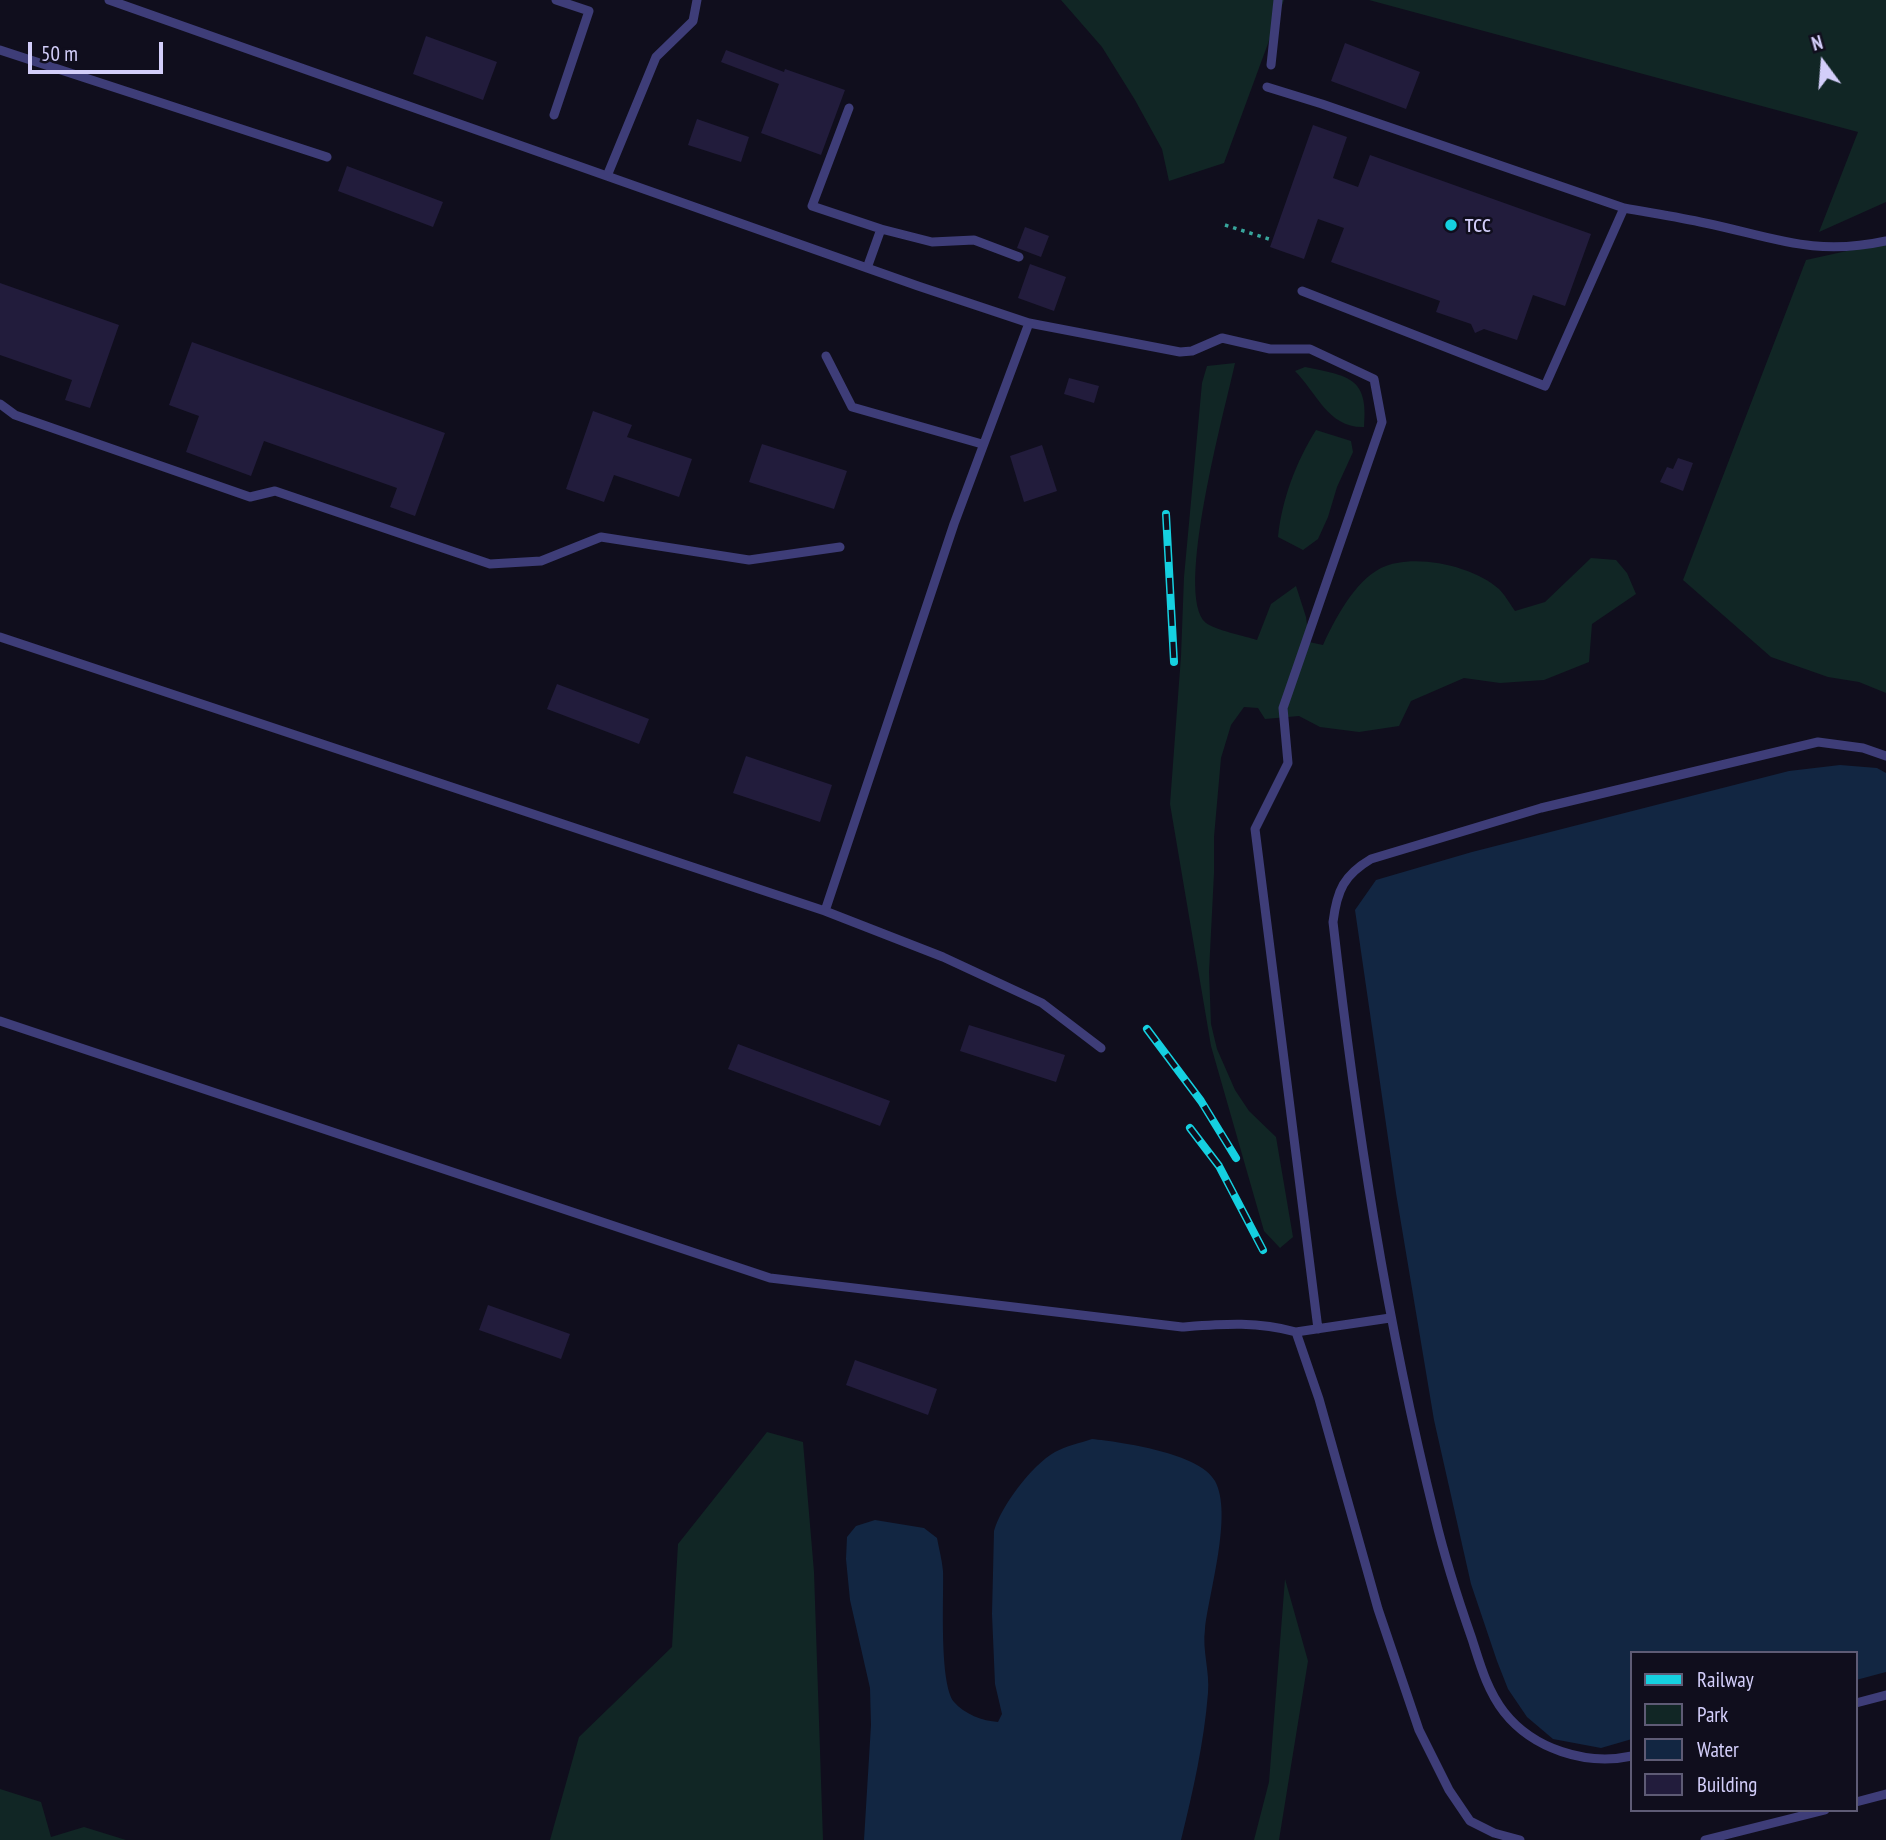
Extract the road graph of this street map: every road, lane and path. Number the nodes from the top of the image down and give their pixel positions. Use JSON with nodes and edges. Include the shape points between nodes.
{"nodes":[{"id":1,"x":109,"y":0,"type":"edge"},
{"id":2,"x":556,"y":0,"type":"edge"},
{"id":3,"x":697,"y":0,"type":"edge"},
{"id":4,"x":1278,"y":0,"type":"edge"},
{"id":5,"x":0,"y":50,"type":"edge"},
{"id":6,"x":1271,"y":65,"type":"dead end"},
{"id":7,"x":1267,"y":88,"type":"dead end"},
{"id":8,"x":849,"y":108,"type":"dead end"},
{"id":9,"x":554,"y":115,"type":"dead end"},
{"id":10,"x":327,"y":157,"type":"dead end"},
{"id":11,"x":607,"y":176,"type":"junction"},
{"id":12,"x":1624,"y":208,"type":"junction"},
{"id":13,"x":1225,"y":225,"type":"dead end"},
{"id":14,"x":881,"y":229,"type":"junction"},
{"id":15,"x":1272,"y":240,"type":"dead end"},
{"id":16,"x":1886,"y":241,"type":"edge"},
{"id":17,"x":1019,"y":257,"type":"dead end"},
{"id":18,"x":867,"y":268,"type":"junction"},
{"id":19,"x":1302,"y":291,"type":"dead end"},
{"id":20,"x":1029,"y":323,"type":"junction"},
{"id":21,"x":826,"y":356,"type":"dead end"},
{"id":22,"x":0,"y":404,"type":"edge"},
{"id":23,"x":982,"y":444,"type":"junction"},
{"id":24,"x":840,"y":547,"type":"dead end"},
{"id":25,"x":0,"y":637,"type":"edge"},
{"id":26,"x":1886,"y":756,"type":"edge"},
{"id":27,"x":825,"y":911,"type":"junction"},
{"id":28,"x":0,"y":1021,"type":"edge"},
{"id":29,"x":1101,"y":1048,"type":"dead end"},
{"id":30,"x":1390,"y":1318,"type":"junction"},
{"id":31,"x":1318,"y":1329,"type":"junction"},
{"id":32,"x":1296,"y":1332,"type":"junction"},
{"id":33,"x":1886,"y":1695,"type":"edge"},
{"id":34,"x":1858,"y":1702,"type":"edge"},
{"id":35,"x":1630,"y":1757,"type":"edge"},
{"id":36,"x":1886,"y":1794,"type":"edge"},
{"id":37,"x":1858,"y":1801,"type":"edge"},
{"id":38,"x":1817,"y":1812,"type":"edge"},
{"id":39,"x":1520,"y":1840,"type":"edge"},
{"id":40,"x":1705,"y":1840,"type":"edge"}],
"edges":[{"from":1,"to":11,"type":"lane"},
{"from":2,"to":9,"type":"lane","via":[[589,11]]},
{"from":3,"to":11,"type":"lane","via":[[693,21],[656,57]]},
{"from":4,"to":6,"type":"lane"},
{"from":5,"to":10,"type":"lane"},
{"from":7,"to":12,"type":"lane"},
{"from":8,"to":14,"type":"lane","via":[[812,206]]},
{"from":11,"to":18,"type":"lane"},
{"from":12,"to":16,"type":"lane","via":[[1795,245],[1856,248]]},
{"from":12,"to":19,"type":"lane","via":[[1545,386]]},
{"from":13,"to":15,"type":"path"},
{"from":14,"to":17,"type":"lane","via":[[932,242],[974,240]]},
{"from":14,"to":18,"type":"lane"},
{"from":18,"to":20,"type":"lane"},
{"from":20,"to":23,"type":"lane"},
{"from":20,"to":31,"type":"lane","via":[[1180,352],[1222,338],[1270,349],[1310,349],[1374,379],[1382,422],[1283,708],[1288,763],[1255,829]]},
{"from":21,"to":23,"type":"lane","via":[[852,407]]},
{"from":22,"to":24,"type":"lane","via":[[15,415],[250,498],[275,491],[490,564],[541,561],[601,537],[750,559]]},
{"from":23,"to":27,"type":"lane"},
{"from":25,"to":27,"type":"lane"},
{"from":26,"to":30,"type":"lane","via":[[1818,742],[1541,808],[1371,859],[1355,869],[1342,885],[1333,922],[1348,1055]]},
{"from":27,"to":29,"type":"lane","via":[[943,957],[1042,1003]]},
{"from":28,"to":32,"type":"lane","via":[[770,1278],[1182,1327],[1240,1322]]},
{"from":30,"to":31,"type":"lane"},
{"from":30,"to":35,"type":"lane","via":[[1449,1575],[1486,1682],[1504,1712],[1534,1740],[1572,1756]]},
{"from":31,"to":32,"type":"lane"},
{"from":32,"to":39,"type":"lane","via":[[1419,1730],[1470,1821]]},
{"from":33,"to":34,"type":"lane"},
{"from":36,"to":37,"type":"lane"},
{"from":38,"to":40,"type":"lane"}]}
